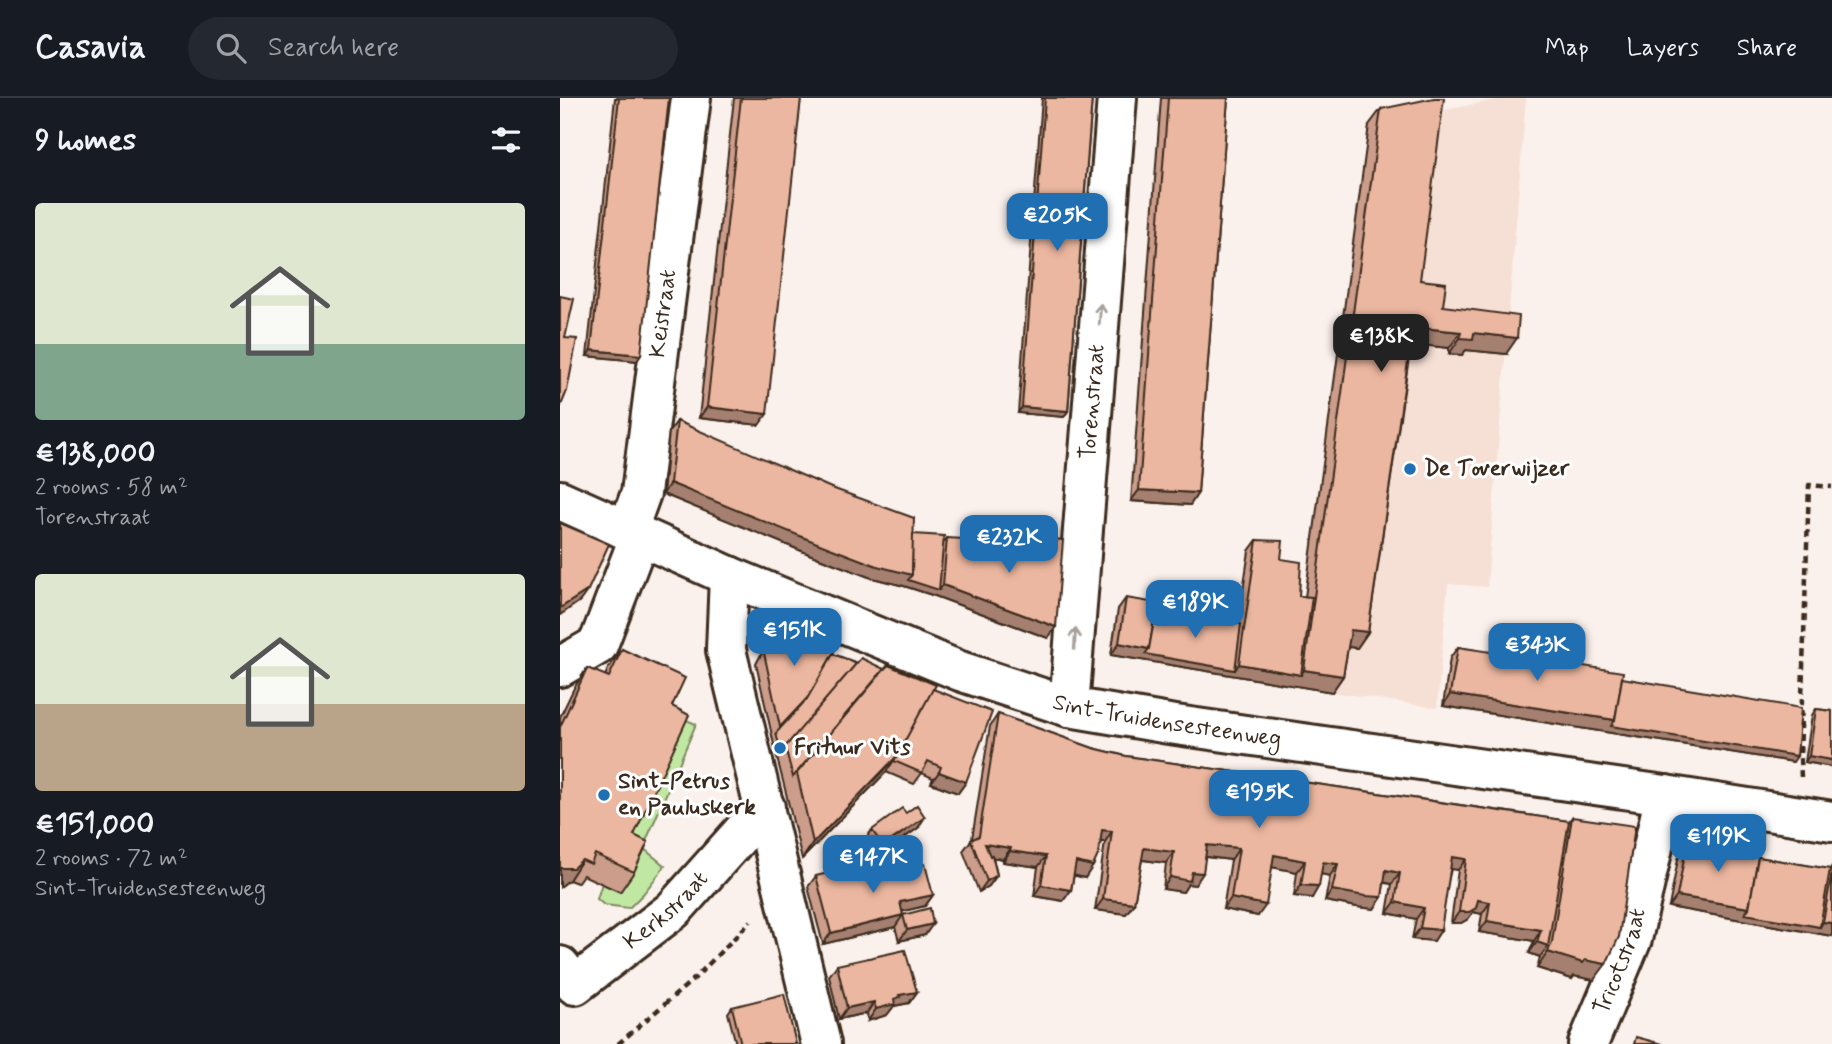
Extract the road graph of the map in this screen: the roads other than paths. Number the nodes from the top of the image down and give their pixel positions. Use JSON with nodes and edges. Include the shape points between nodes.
{"nodes":[{"id":1,"x":691,"y":98,"type":"edge"},
{"id":2,"x":1116,"y":98,"type":"edge"},
{"id":3,"x":560,"y":500,"type":"edge"},
{"id":4,"x":634,"y":532,"type":"junction"},
{"id":5,"x":729,"y":576,"type":"junction"},
{"id":6,"x":560,"y":667,"type":"edge"},
{"id":7,"x":1069,"y":707,"type":"junction"},
{"id":8,"x":1665,"y":795,"type":"junction"},
{"id":9,"x":765,"y":807,"type":"junction"},
{"id":10,"x":1832,"y":821,"type":"edge"},
{"id":11,"x":560,"y":966,"type":"edge"},
{"id":12,"x":821,"y":1044,"type":"edge"},
{"id":13,"x":1588,"y":1044,"type":"edge"}],
"edges":[{"from":1,"to":4,"type":"street","name":"Keistraat"},
{"from":7,"to":2,"type":"street","name":"Torenstraat","one_way":true},
{"from":3,"to":4,"type":"street","name":"Sint-Truidensesteenweg"},
{"from":4,"to":5,"type":"street","name":"Sint-Truidensesteenweg"},
{"from":4,"to":6,"type":"street","via":[[598,645]]},
{"from":5,"to":7,"type":"street","name":"Sint-Truidensesteenweg","via":[[960,671]]},
{"from":5,"to":9,"type":"street","via":[[726,650]]},
{"from":7,"to":8,"type":"street","name":"Sint-Truidensesteenweg"},
{"from":8,"to":10,"type":"street","name":"Sint-Truidensesteenweg"},
{"from":8,"to":13,"type":"street","name":"Tricotstraat","via":[[1632,939]]},
{"from":9,"to":11,"type":"street","name":"Kerkstraat","via":[[673,911],[575,985]]},
{"from":9,"to":12,"type":"street"}]}
